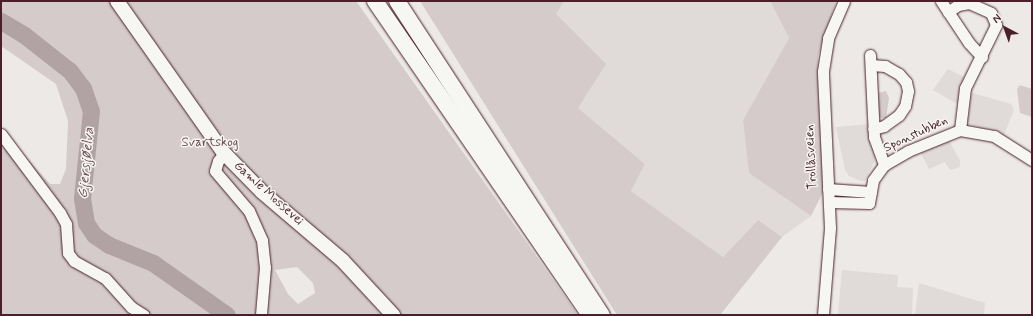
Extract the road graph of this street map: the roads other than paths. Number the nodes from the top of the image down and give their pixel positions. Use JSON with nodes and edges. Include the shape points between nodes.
{"nodes":[{"id":1,"x":117,"y":1,"type":"edge"},
{"id":2,"x":375,"y":1,"type":"edge"},
{"id":3,"x":397,"y":1,"type":"edge"},
{"id":4,"x":844,"y":1,"type":"edge"},
{"id":5,"x":941,"y":1,"type":"edge"},
{"id":6,"x":948,"y":12,"type":"junction"},
{"id":7,"x":982,"y":56,"type":"junction"},
{"id":8,"x":874,"y":129,"type":"junction"},
{"id":9,"x":960,"y":130,"type":"junction"},
{"id":10,"x":1,"y":134,"type":"edge"},
{"id":11,"x":224,"y":153,"type":"junction"},
{"id":12,"x":1032,"y":160,"type":"edge"},
{"id":13,"x":884,"y":165,"type":"junction"},
{"id":14,"x":828,"y":189,"type":"junction"},
{"id":15,"x":871,"y":192,"type":"junction"},
{"id":16,"x":829,"y":202,"type":"junction"},
{"id":17,"x":144,"y":315,"type":"edge"},
{"id":18,"x":261,"y":315,"type":"edge"},
{"id":19,"x":393,"y":315,"type":"edge"},
{"id":20,"x":590,"y":315,"type":"edge"},
{"id":21,"x":602,"y":315,"type":"edge"},
{"id":22,"x":823,"y":315,"type":"edge"}],
"edges":[{"from":1,"to":11,"type":"main road","name":"Gamle Mossevei"},
{"from":2,"to":20,"type":"highway"},
{"from":3,"to":21,"type":"highway"},
{"from":4,"to":14,"type":"street","name":"Trollåsveien","via":[[831,26],[824,60]]},
{"from":5,"to":6,"type":"street"},
{"from":6,"to":7,"type":"street","via":[[969,43]]},
{"from":6,"to":7,"type":"street","name":"Sponstubben","via":[[958,5],[969,3],[993,16],[996,29]]},
{"from":7,"to":9,"type":"street","name":"Sponstubben","via":[[965,88]]},
{"from":8,"to":8,"type":"street","name":"Sponstubben","via":[[871,60],[899,74],[906,82],[908,92],[905,106],[899,115],[890,123]]},
{"from":8,"to":13,"type":"street","name":"Sponstubben","via":[[877,151]]},
{"from":9,"to":12,"type":"street","name":"Sponstubben","via":[[994,136]]},
{"from":9,"to":13,"type":"street","name":"Sponstubben","via":[[908,151]]},
{"from":10,"to":17,"type":"street","via":[[60,213],[66,224],[68,253],[74,261],[105,278],[131,307]]},
{"from":11,"to":18,"type":"street","via":[[215,170],[249,211],[262,240],[265,267]]},
{"from":11,"to":19,"type":"main road","name":"Gamle Mossevei","via":[[262,192],[343,262]]},
{"from":13,"to":15,"type":"street","name":"Sponstubben","via":[[873,180]]},
{"from":14,"to":15,"type":"street"},
{"from":14,"to":16,"type":"street","name":"Trollåsveien"},
{"from":15,"to":16,"type":"street","name":"Sponstubben","via":[[869,203]]},
{"from":16,"to":22,"type":"street","name":"Trollåsveien","via":[[829,262]]}]}
